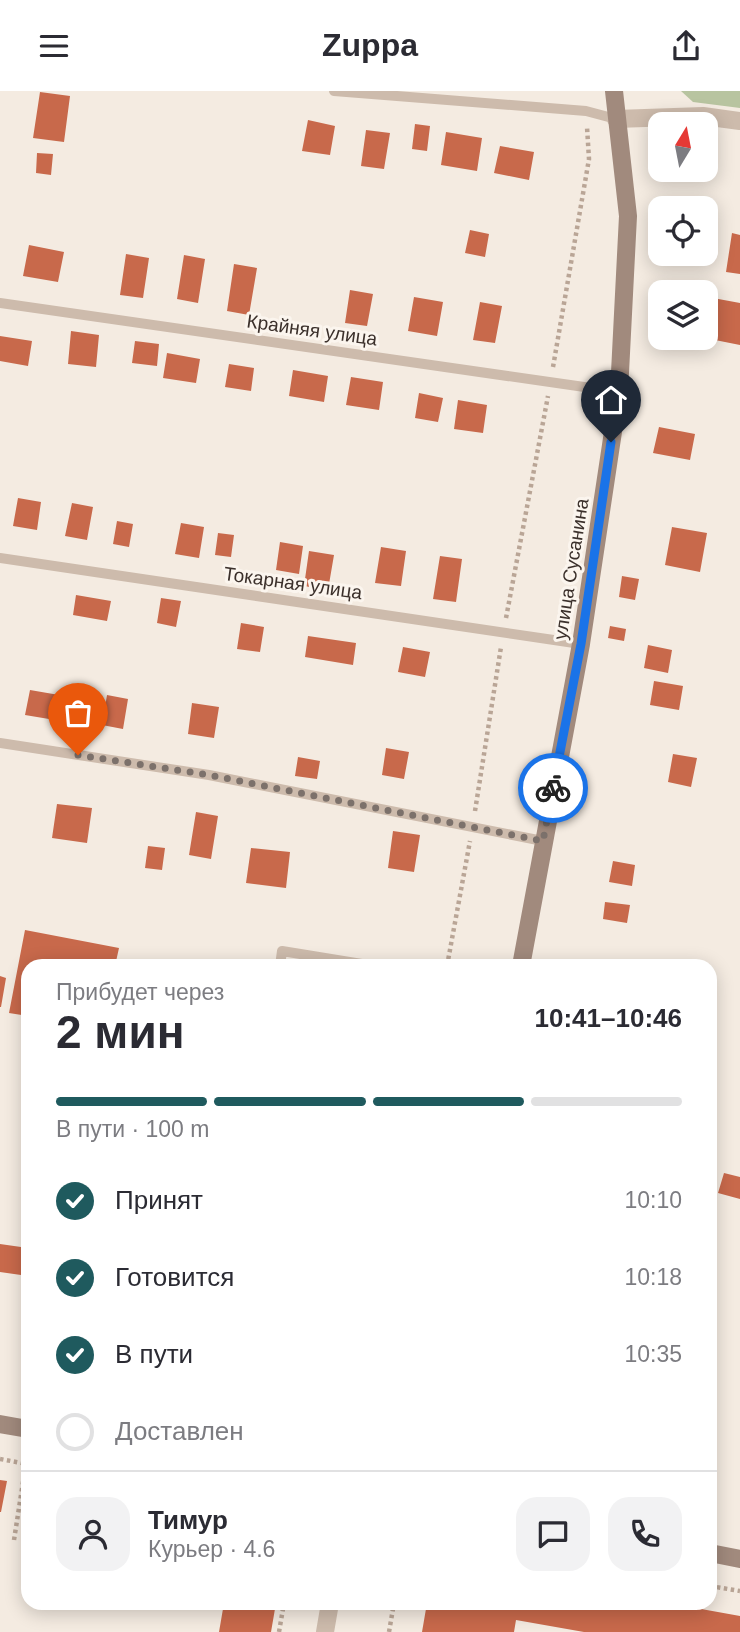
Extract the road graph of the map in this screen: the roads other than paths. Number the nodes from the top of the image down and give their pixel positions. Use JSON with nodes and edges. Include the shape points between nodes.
{"nodes":[{"id":1,"x":334,"y":91,"type":"edge"},
{"id":2,"x":614,"y":91,"type":"edge"},
{"id":3,"x":616,"y":119,"type":"junction"},
{"id":4,"x":740,"y":121,"type":"edge"},
{"id":5,"x":0,"y":303,"type":"edge"},
{"id":6,"x":619,"y":392,"type":"junction"},
{"id":7,"x":0,"y":558,"type":"edge"},
{"id":8,"x":581,"y":644,"type":"junction"},
{"id":9,"x":0,"y":743,"type":"edge"},
{"id":10,"x":543,"y":841,"type":"junction"},
{"id":11,"x":281,"y":959,"type":"edge"},
{"id":12,"x":331,"y":959,"type":"edge"},
{"id":13,"x":522,"y":959,"type":"edge"},
{"id":14,"x":0,"y":1425,"type":"edge"},
{"id":15,"x":21,"y":1428,"type":"edge"},
{"id":16,"x":717,"y":1554,"type":"edge"},
{"id":17,"x":740,"y":1559,"type":"edge"},
{"id":18,"x":329,"y":1610,"type":"edge"},
{"id":19,"x":325,"y":1632,"type":"edge"}],
"edges":[{"from":1,"to":3,"type":"lane","via":[[586,111]]},
{"from":2,"to":3,"type":"street","name":"улица Сусанина"},
{"from":3,"to":4,"type":"street","via":[[703,116]]},
{"from":3,"to":6,"type":"street","name":"улица Сусанина","via":[[628,216]]},
{"from":5,"to":6,"type":"lane","name":"Крайняя улица"},
{"from":6,"to":8,"type":"street","name":"улица Сусанина"},
{"from":7,"to":8,"type":"lane","name":"Токарная улица"},
{"from":8,"to":10,"type":"street","name":"улица Сусанина"},
{"from":9,"to":10,"type":"lane","via":[[209,775]]},
{"from":10,"to":13,"type":"street","name":"улица Сусанина"},
{"from":11,"to":12,"type":"lane","via":[[282,951]]},
{"from":14,"to":15,"type":"street"},
{"from":16,"to":17,"type":"street"},
{"from":18,"to":19,"type":"street"}]}
